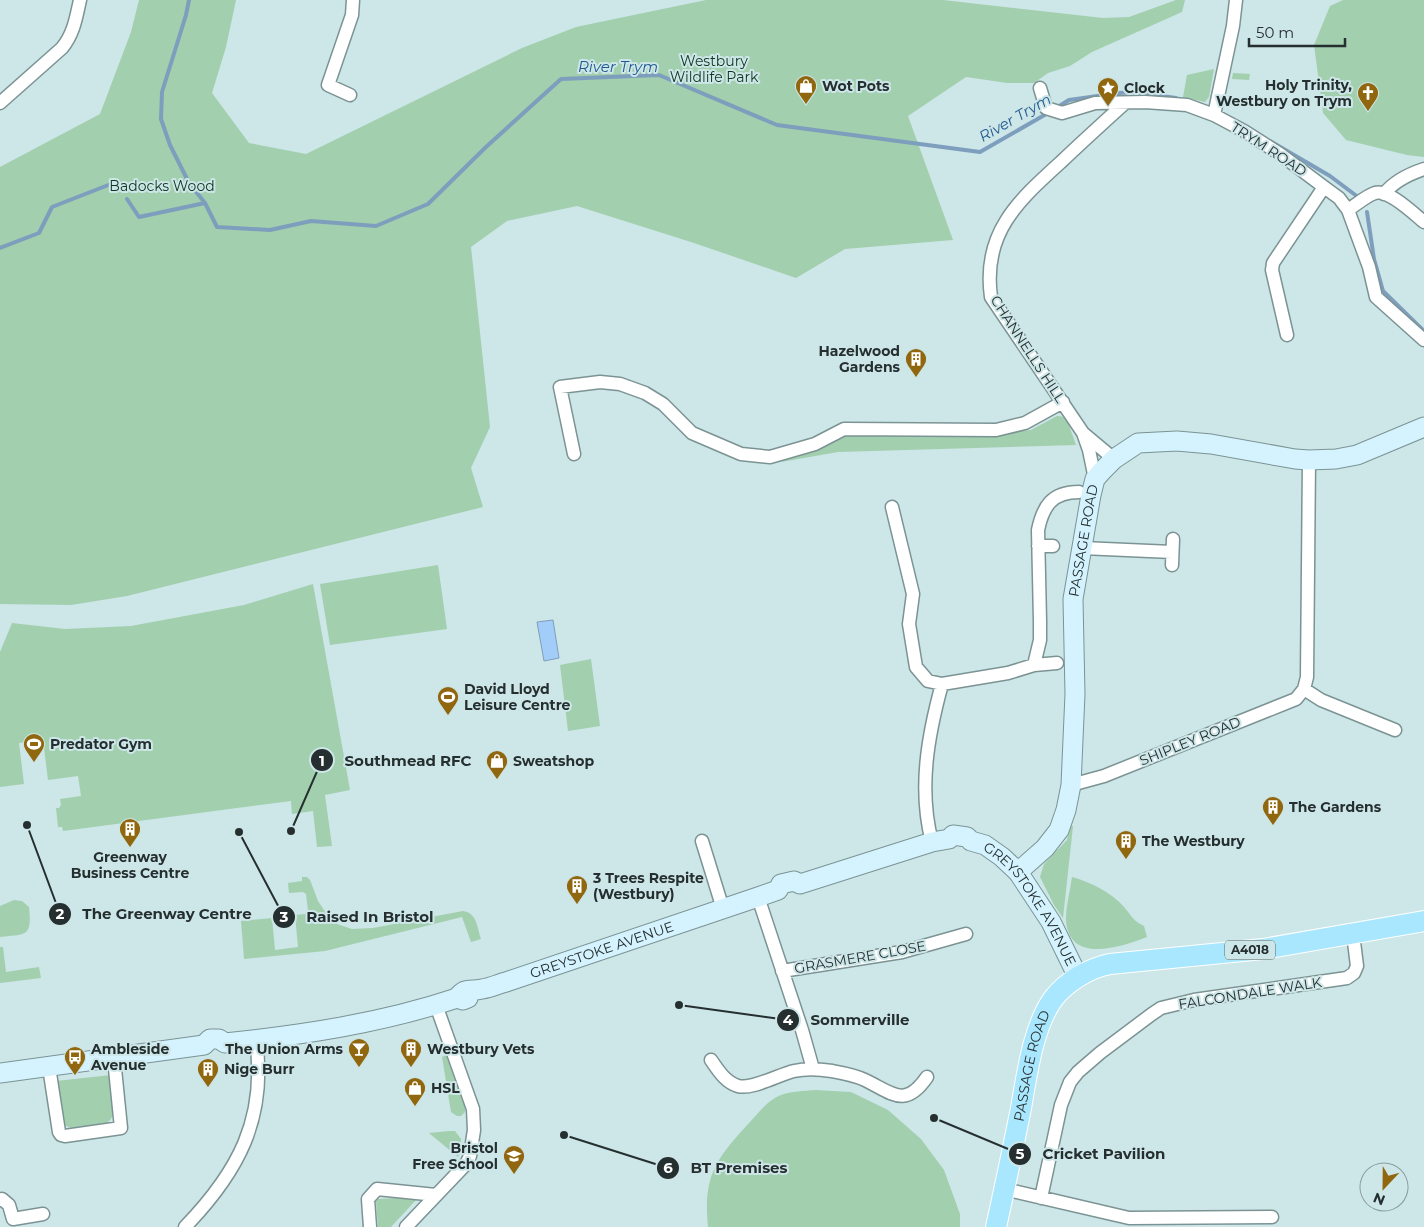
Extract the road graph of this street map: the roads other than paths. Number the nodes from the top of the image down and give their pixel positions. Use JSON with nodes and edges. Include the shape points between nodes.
{"nodes":[{"id":1,"x":80,"y":0,"type":"edge"},
{"id":2,"x":352,"y":0,"type":"edge"},
{"id":3,"x":1236,"y":0,"type":"edge"},
{"id":4,"x":1040,"y":88,"type":"dead end"},
{"id":5,"x":350,"y":95,"type":"dead end"},
{"id":6,"x":0,"y":103,"type":"edge"},
{"id":7,"x":1126,"y":103,"type":"junction"},
{"id":8,"x":1214,"y":116,"type":"junction"},
{"id":9,"x":1424,"y":169,"type":"edge"},
{"id":10,"x":1324,"y":187,"type":"junction"},
{"id":11,"x":1384,"y":194,"type":"junction"},
{"id":12,"x":1348,"y":210,"type":"junction"},
{"id":13,"x":1424,"y":222,"type":"edge"},
{"id":14,"x":1286,"y":335,"type":"dead end"},
{"id":15,"x":1424,"y":340,"type":"edge"},
{"id":16,"x":1063,"y":402,"type":"junction"},
{"id":17,"x":1424,"y":427,"type":"edge"},
{"id":18,"x":1083,"y":433,"type":"junction"},
{"id":19,"x":574,"y":454,"type":"dead end"},
{"id":20,"x":1114,"y":459,"type":"junction"},
{"id":21,"x":1309,"y":460,"type":"junction"},
{"id":22,"x":1095,"y":480,"type":"junction"},
{"id":23,"x":1079,"y":492,"type":"dead end"},
{"id":24,"x":892,"y":507,"type":"dead end"},
{"id":25,"x":1038,"y":546,"type":"junction"},
{"id":26,"x":1053,"y":546,"type":"dead end"},
{"id":27,"x":1082,"y":548,"type":"junction"},
{"id":28,"x":1172,"y":552,"type":"dead end"},
{"id":29,"x":1057,"y":663,"type":"dead end"},
{"id":30,"x":1034,"y":665,"type":"junction"},
{"id":31,"x":942,"y":684,"type":"junction"},
{"id":32,"x":1304,"y":689,"type":"junction"},
{"id":33,"x":1395,"y":730,"type":"dead end"},
{"id":34,"x":1070,"y":786,"type":"junction"},
{"id":35,"x":702,"y":841,"type":"dead end"},
{"id":36,"x":941,"y":841,"type":"junction"},
{"id":37,"x":1018,"y":872,"type":"junction"},
{"id":38,"x":758,"y":897,"type":"junction"},
{"id":39,"x":723,"y":909,"type":"junction"},
{"id":40,"x":1424,"y":921,"type":"edge"},
{"id":41,"x":966,"y":934,"type":"dead end"},
{"id":42,"x":1353,"y":934,"type":"junction"},
{"id":43,"x":782,"y":971,"type":"junction"},
{"id":44,"x":1078,"y":977,"type":"junction"},
{"id":45,"x":436,"y":1005,"type":"junction"},
{"id":46,"x":256,"y":1040,"type":"junction"},
{"id":47,"x":114,"y":1059,"type":"junction"},
{"id":48,"x":711,"y":1060,"type":"dead end"},
{"id":49,"x":49,"y":1066,"type":"junction"},
{"id":50,"x":813,"y":1068,"type":"junction"},
{"id":51,"x":0,"y":1073,"type":"edge"},
{"id":52,"x":927,"y":1077,"type":"dead end"},
{"id":53,"x":1004,"y":1189,"type":"junction"},
{"id":54,"x":436,"y":1195,"type":"junction"},
{"id":55,"x":1042,"y":1198,"type":"junction"},
{"id":56,"x":0,"y":1200,"type":"edge"},
{"id":57,"x":43,"y":1214,"type":"dead end"},
{"id":58,"x":1272,"y":1217,"type":"dead end"},
{"id":59,"x":185,"y":1227,"type":"edge"},
{"id":60,"x":370,"y":1227,"type":"edge"},
{"id":61,"x":406,"y":1227,"type":"edge"},
{"id":62,"x":996,"y":1227,"type":"edge"}],
"edges":[{"from":1,"to":6,"type":"street","via":[[70,38]]},
{"from":2,"to":5,"type":"street","via":[[352,15],[328,85]]},
{"from":3,"to":8,"type":"street"},
{"from":4,"to":7,"type":"street","name":"TRYM ROAD","via":[[1046,108],[1062,113],[1096,103]]},
{"from":7,"to":8,"type":"street","name":"TRYM ROAD","via":[[1187,105]]},
{"from":7,"to":16,"type":"street","name":"CHANNELLS HILL","via":[[1014,208],[1000,232],[989,265],[991,297]]},
{"from":8,"to":10,"type":"street","name":"TRYM ROAD","via":[[1280,154]]},
{"from":9,"to":11,"type":"street","via":[[1403,177]]},
{"from":10,"to":12,"type":"street","name":"TRYM ROAD"},
{"from":10,"to":14,"type":"street","via":[[1273,263]]},
{"from":11,"to":12,"type":"street","via":[[1376,192]]},
{"from":11,"to":13,"type":"street","via":[[1392,196]]},
{"from":12,"to":15,"type":"street","name":"TRYM ROAD","via":[[1369,267],[1376,297]]},
{"from":16,"to":18,"type":"street","name":"CHANNELLS HILL"},
{"from":16,"to":19,"type":"street","via":[[1025,423],[996,430],[844,429],[815,444],[770,457],[741,454],[692,433],[663,404],[646,393],[620,384],[581,383],[560,387]]},
{"from":17,"to":21,"type":"street","name":"PASSAGE ROAD","via":[[1357,455]]},
{"from":18,"to":20,"type":"street","name":"CHANNELLS HILL"},
{"from":18,"to":22,"type":"street","name":"CHANNELLS HILL","via":[[1090,450]]},
{"from":20,"to":21,"type":"street","name":"PASSAGE ROAD","via":[[1138,443],[1177,440]]},
{"from":20,"to":22,"type":"street","name":"PASSAGE ROAD"},
{"from":21,"to":32,"type":"street","via":[[1307,677]]},
{"from":22,"to":27,"type":"street","name":"PASSAGE ROAD"},
{"from":23,"to":25,"type":"street","via":[[1060,495],[1048,504],[1041,516]]},
{"from":24,"to":31,"type":"street","via":[[913,594],[909,624],[916,667],[928,681]]},
{"from":25,"to":26,"type":"street"},
{"from":25,"to":30,"type":"street","via":[[1040,640]]},
{"from":27,"to":28,"type":"street"},
{"from":27,"to":34,"type":"street","name":"PASSAGE ROAD","via":[[1073,599],[1075,694]]},
{"from":29,"to":30,"type":"street"},
{"from":30,"to":31,"type":"street","via":[[1008,673]]},
{"from":31,"to":36,"type":"street","via":[[931,722],[927,757],[927,823]]},
{"from":32,"to":33,"type":"street","via":[[1321,700]]},
{"from":32,"to":34,"type":"street","name":"SHIPLEY ROAD","via":[[1296,699],[1104,776]]},
{"from":34,"to":37,"type":"street","name":"PASSAGE ROAD","via":[[1059,830],[1045,848]]},
{"from":35,"to":39,"type":"street"},
{"from":36,"to":37,"type":"street","name":"GREYSTOKE AVENUE","via":[[953,835],[967,837],[994,850]]},
{"from":36,"to":38,"type":"street","name":"GREYSTOKE AVENUE","via":[[800,884],[797,890],[783,894],[778,890]]},
{"from":37,"to":44,"type":"street","name":"GREYSTOKE AVENUE","via":[[1051,922]]},
{"from":38,"to":39,"type":"street","name":"GREYSTOKE AVENUE"},
{"from":38,"to":43,"type":"street"},
{"from":39,"to":45,"type":"street","name":"GREYSTOKE AVENUE","via":[[479,990],[462,992],[457,998]]},
{"from":40,"to":42,"type":"main road","number":"A4018"},
{"from":41,"to":43,"type":"street","name":"GRASMERE CLOSE","via":[[902,952]]},
{"from":42,"to":44,"type":"main road","number":"A4018","via":[[1263,949],[1110,964]]},
{"from":42,"to":55,"type":"street","name":"FALCONDALE WALK","via":[[1357,966],[1347,978],[1194,1000],[1161,1008],[1100,1053],[1070,1082],[1061,1105]]},
{"from":43,"to":50,"type":"street"},
{"from":44,"to":53,"type":"main road","name":"PASSAGE ROAD","number":"A4018","via":[[1060,990],[1044,1015],[1026,1080]]},
{"from":45,"to":46,"type":"street","name":"GREYSTOKE AVENUE","via":[[325,1030]]},
{"from":45,"to":54,"type":"street","via":[[473,1109],[474,1120],[470,1156],[466,1164]]},
{"from":46,"to":47,"type":"street","name":"GREYSTOKE AVENUE","via":[[225,1043],[220,1049],[209,1050],[204,1045]]},
{"from":46,"to":59,"type":"street","via":[[259,1080],[256,1106],[243,1147],[222,1185]]},
{"from":47,"to":49,"type":"street","name":"GREYSTOKE AVENUE"},
{"from":47,"to":49,"type":"street","via":[[121,1128],[83,1134],[61,1136],[59,1132]]},
{"from":48,"to":50,"type":"street","via":[[727,1080],[740,1086]]},
{"from":49,"to":51,"type":"street","name":"GREYSTOKE AVENUE"},
{"from":50,"to":52,"type":"street","via":[[848,1074],[892,1095],[901,1096],[911,1094]]},
{"from":53,"to":55,"type":"street"},
{"from":53,"to":62,"type":"main road","name":"PASSAGE ROAD","number":"A4018"},
{"from":54,"to":60,"type":"street","via":[[377,1189],[368,1199]]},
{"from":54,"to":61,"type":"street"},
{"from":55,"to":58,"type":"street","via":[[1129,1218]]},
{"from":56,"to":57,"type":"street","via":[[9,1205],[13,1219]]}]}
